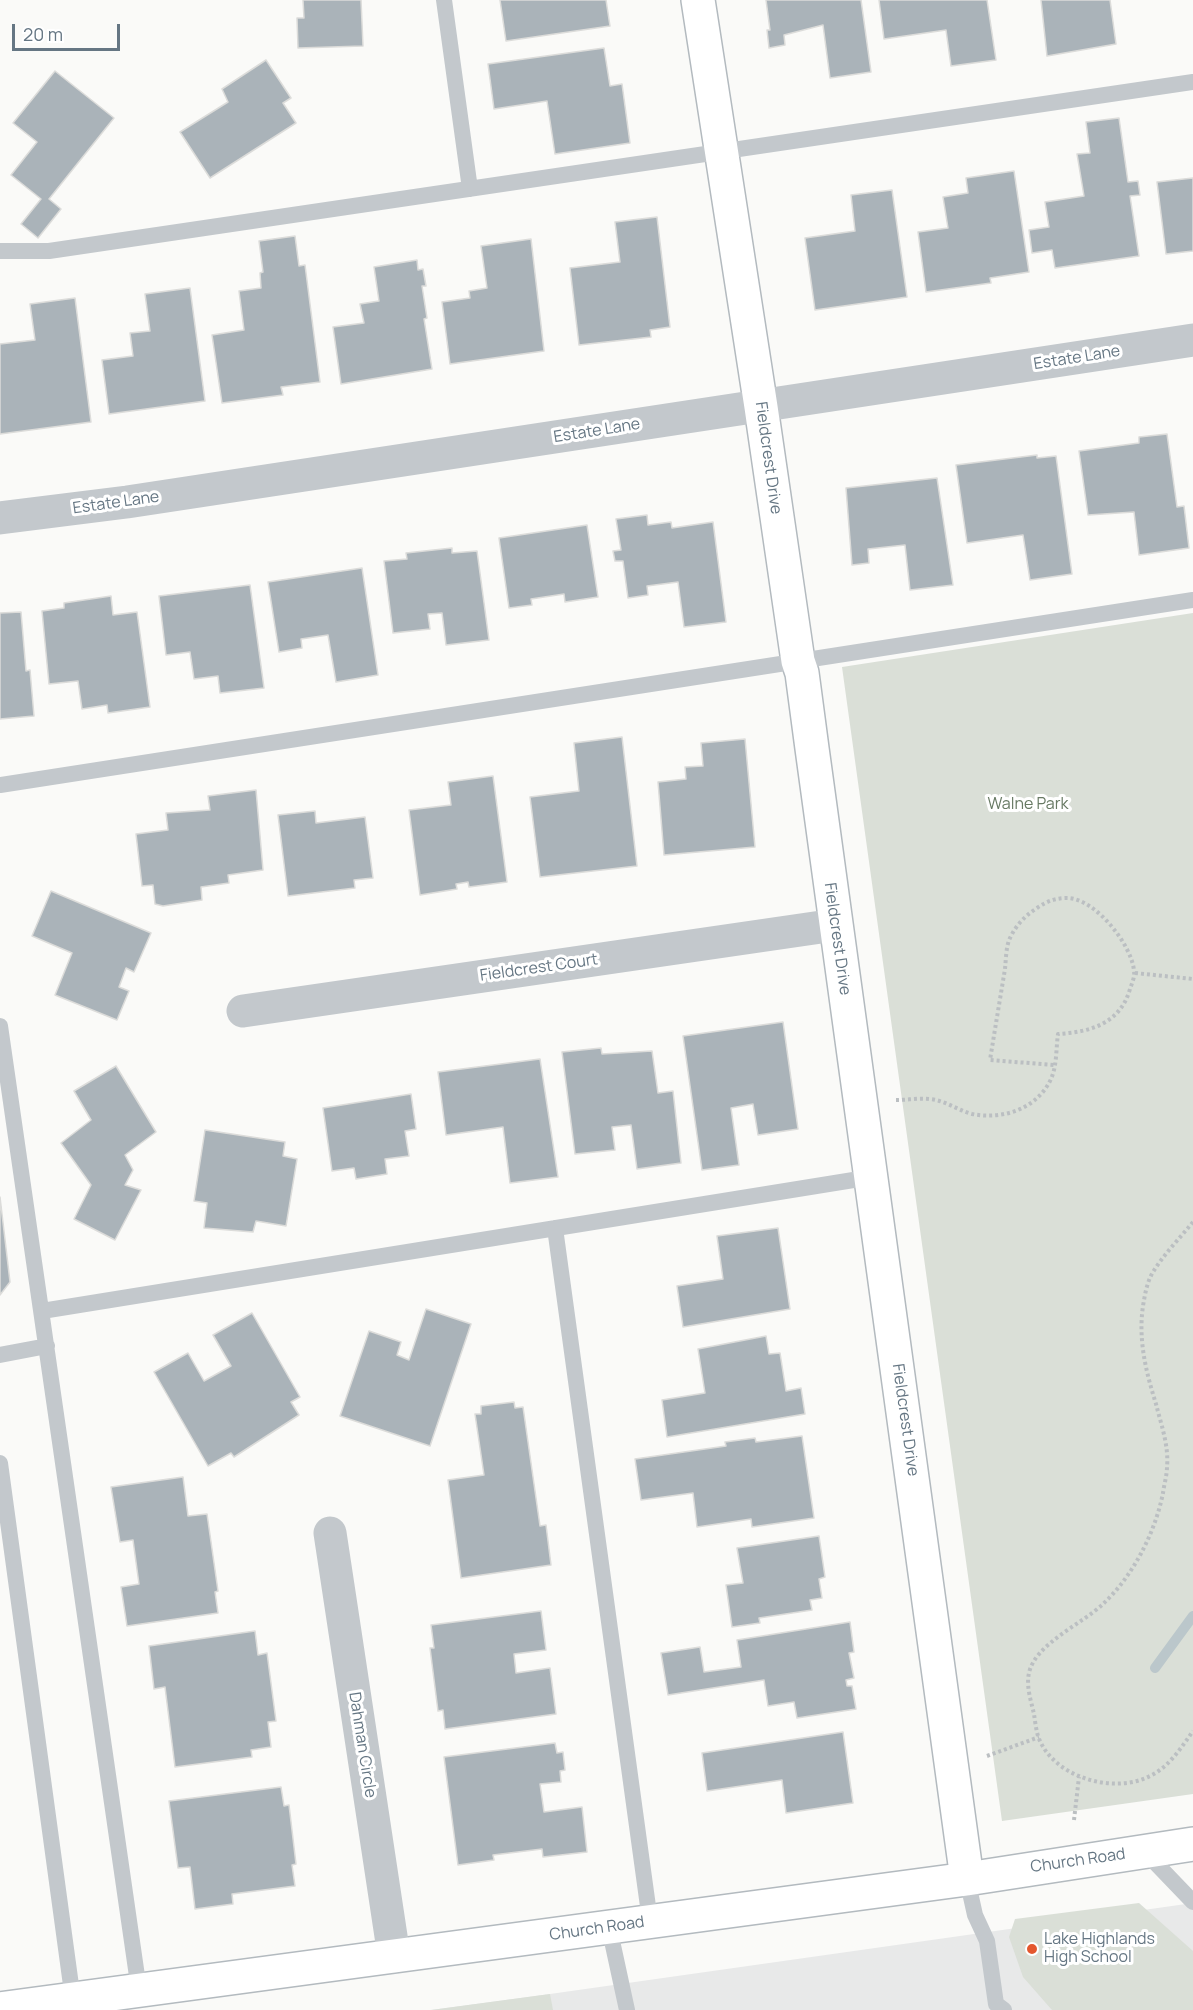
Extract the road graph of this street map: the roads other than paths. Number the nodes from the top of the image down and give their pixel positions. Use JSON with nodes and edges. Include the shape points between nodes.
{"nodes":[{"id":1,"x":444,"y":0,"type":"edge"},
{"id":2,"x":698,"y":0,"type":"edge"},
{"id":3,"x":1193,"y":82,"type":"edge"},
{"id":4,"x":720,"y":151,"type":"junction"},
{"id":5,"x":470,"y":189,"type":"junction"},
{"id":6,"x":0,"y":251,"type":"edge"},
{"id":7,"x":1193,"y":340,"type":"edge"},
{"id":8,"x":761,"y":406,"type":"junction"},
{"id":9,"x":0,"y":518,"type":"edge"},
{"id":10,"x":1193,"y":600,"type":"edge"},
{"id":11,"x":798,"y":661,"type":"junction"},
{"id":12,"x":0,"y":785,"type":"edge"},
{"id":13,"x":835,"y":925,"type":"junction"},
{"id":14,"x":243,"y":1011,"type":"dead end"},
{"id":15,"x":0,"y":1026,"type":"edge"},
{"id":16,"x":872,"y":1177,"type":"junction"},
{"id":17,"x":555,"y":1228,"type":"junction"},
{"id":18,"x":42,"y":1311,"type":"junction"},
{"id":19,"x":47,"y":1346,"type":"junction"},
{"id":20,"x":0,"y":1355,"type":"edge"},
{"id":21,"x":0,"y":1463,"type":"edge"},
{"id":22,"x":330,"y":1533,"type":"dead end"},
{"id":23,"x":1193,"y":1845,"type":"edge"},
{"id":24,"x":1144,"y":1852,"type":"junction"},
{"id":25,"x":967,"y":1879,"type":"junction"},
{"id":26,"x":1193,"y":1902,"type":"edge"},
{"id":27,"x":650,"y":1921,"type":"junction"},
{"id":28,"x":609,"y":1927,"type":"junction"},
{"id":29,"x":394,"y":1956,"type":"junction"},
{"id":30,"x":120,"y":1998,"type":"edge"},
{"id":31,"x":73,"y":2000,"type":"junction"},
{"id":32,"x":0,"y":2009,"type":"edge"},
{"id":33,"x":627,"y":2010,"type":"edge"},
{"id":34,"x":1004,"y":2010,"type":"edge"}],
"edges":[{"from":1,"to":5,"type":"lane"},
{"from":2,"to":4,"type":"street","name":"Fieldcrest Drive"},
{"from":3,"to":4,"type":"lane"},
{"from":4,"to":5,"type":"lane"},
{"from":4,"to":8,"type":"street","name":"Fieldcrest Drive"},
{"from":5,"to":6,"type":"lane","via":[[48,252]]},
{"from":7,"to":8,"type":"street","name":"Estate Lane"},
{"from":8,"to":9,"type":"street","name":"Estate Lane"},
{"from":8,"to":11,"type":"street","name":"Fieldcrest Drive"},
{"from":10,"to":11,"type":"lane"},
{"from":11,"to":12,"type":"lane"},
{"from":11,"to":13,"type":"street","name":"Fieldcrest Drive"},
{"from":13,"to":14,"type":"street","name":"Fieldcrest Court"},
{"from":13,"to":16,"type":"street","name":"Fieldcrest Drive"},
{"from":15,"to":18,"type":"lane"},
{"from":16,"to":17,"type":"lane"},
{"from":16,"to":25,"type":"street","name":"Fieldcrest Drive"},
{"from":17,"to":18,"type":"lane"},
{"from":17,"to":27,"type":"lane"},
{"from":18,"to":19,"type":"lane"},
{"from":19,"to":20,"type":"lane"},
{"from":19,"to":30,"type":"lane"},
{"from":21,"to":31,"type":"lane"},
{"from":22,"to":29,"type":"street","name":"Dahman Circle"},
{"from":23,"to":24,"type":"street","name":"Church Road"},
{"from":24,"to":25,"type":"street","name":"Church Road"},
{"from":24,"to":26,"type":"lane"},
{"from":25,"to":27,"type":"street","name":"Church Road"},
{"from":25,"to":34,"type":"lane","via":[[975,1915],[987,1941],[996,2004]]},
{"from":27,"to":28,"type":"street","name":"Church Road"},
{"from":28,"to":29,"type":"street","name":"Church Road"},
{"from":28,"to":33,"type":"lane"},
{"from":29,"to":30,"type":"street","name":"Church Road"},
{"from":30,"to":31,"type":"street","name":"Church Road"},
{"from":31,"to":32,"type":"street","name":"Church Road"}]}
